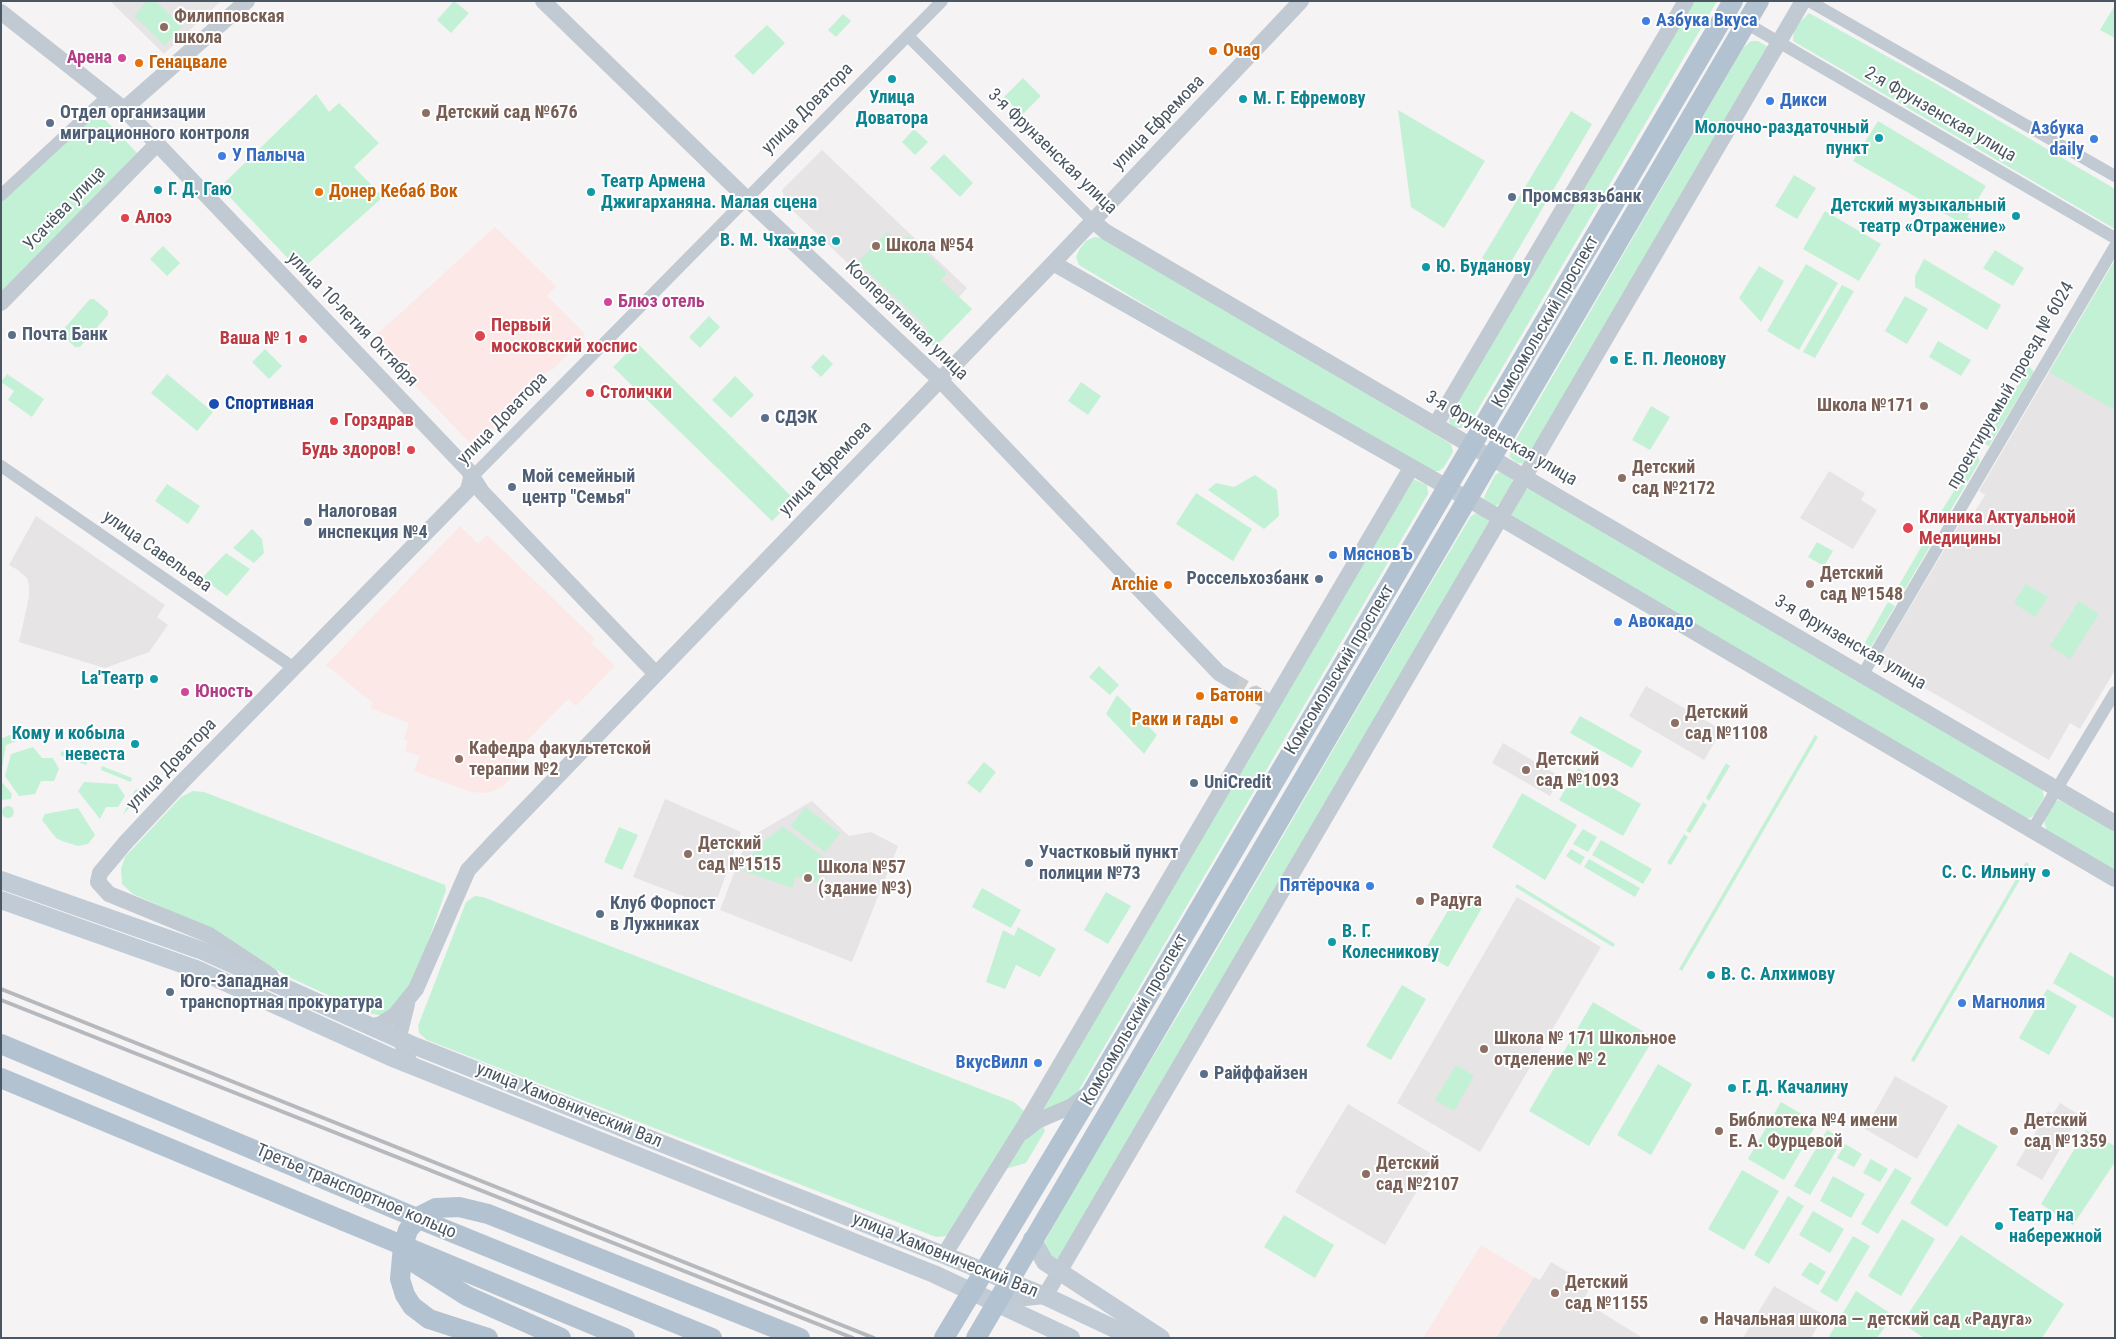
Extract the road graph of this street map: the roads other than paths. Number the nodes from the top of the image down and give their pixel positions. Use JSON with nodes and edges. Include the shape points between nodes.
{"nodes":[{"id":1,"x":246,"y":1,"type":"edge"},
{"id":2,"x":543,"y":1,"type":"edge"},
{"id":3,"x":942,"y":1,"type":"edge"},
{"id":4,"x":1301,"y":1,"type":"edge"},
{"id":5,"x":1686,"y":1,"type":"edge"},
{"id":6,"x":1733,"y":1,"type":"edge"},
{"id":7,"x":1759,"y":1,"type":"edge"},
{"id":8,"x":1803,"y":1,"type":"edge"},
{"id":9,"x":1809,"y":1,"type":"edge"},
{"id":10,"x":1,"y":12,"type":"edge"},
{"id":11,"x":1746,"y":23,"type":"junction"},
{"id":12,"x":908,"y":36,"type":"junction"},
{"id":13,"x":1779,"y":42,"type":"junction"},
{"id":14,"x":108,"y":96,"type":"junction"},
{"id":15,"x":124,"y":109,"type":"junction"},
{"id":16,"x":157,"y":144,"type":"junction"},
{"id":17,"x":2115,"y":176,"type":"edge"},
{"id":18,"x":1,"y":195,"type":"edge"},
{"id":19,"x":747,"y":199,"type":"junction"},
{"id":20,"x":1093,"y":221,"type":"junction"},
{"id":21,"x":2115,"y":238,"type":"edge"},
{"id":22,"x":2115,"y":246,"type":"edge"},
{"id":23,"x":1053,"y":263,"type":"junction"},
{"id":24,"x":1,"y":304,"type":"edge"},
{"id":25,"x":940,"y":380,"type":"junction"},
{"id":26,"x":1436,"y":424,"type":"junction"},
{"id":27,"x":1473,"y":445,"type":"junction"},
{"id":28,"x":1493,"y":457,"type":"junction"},
{"id":29,"x":1,"y":466,"type":"edge"},
{"id":30,"x":1412,"y":468,"type":"junction"},
{"id":31,"x":1526,"y":476,"type":"junction"},
{"id":32,"x":472,"y":478,"type":"junction"},
{"id":33,"x":1447,"y":488,"type":"junction"},
{"id":34,"x":1468,"y":499,"type":"junction"},
{"id":35,"x":1500,"y":518,"type":"junction"},
{"id":36,"x":294,"y":668,"type":"junction"},
{"id":37,"x":656,"y":674,"type":"junction"},
{"id":38,"x":1863,"y":674,"type":"junction"},
{"id":39,"x":1231,"y":680,"type":"tunnel mouth"},
{"id":40,"x":2115,"y":692,"type":"edge"},
{"id":41,"x":1255,"y":694,"type":"tunnel mouth"},
{"id":42,"x":1272,"y":704,"type":"junction"},
{"id":43,"x":2056,"y":788,"type":"junction"},
{"id":44,"x":2115,"y":823,"type":"edge"},
{"id":45,"x":2032,"y":830,"type":"junction"},
{"id":46,"x":2115,"y":879,"type":"edge"},
{"id":47,"x":1,"y":880,"type":"edge"},
{"id":48,"x":1,"y":900,"type":"edge"},
{"id":49,"x":296,"y":993,"type":"junction"},
{"id":50,"x":412,"y":994,"type":"junction"},
{"id":51,"x":370,"y":1027,"type":"junction"},
{"id":52,"x":405,"y":1041,"type":"junction"},
{"id":53,"x":1,"y":1044,"type":"edge"},
{"id":54,"x":411,"y":1066,"type":"junction"},
{"id":55,"x":1,"y":1078,"type":"edge"},
{"id":56,"x":1094,"y":1090,"type":"junction"},
{"id":57,"x":1016,"y":1139,"type":"junction"},
{"id":58,"x":344,"y":1221,"type":"junction"},
{"id":59,"x":1032,"y":1240,"type":"junction"},
{"id":60,"x":944,"y":1255,"type":"junction"},
{"id":61,"x":985,"y":1271,"type":"junction"},
{"id":62,"x":1060,"y":1272,"type":"junction"},
{"id":63,"x":1008,"y":1281,"type":"junction"},
{"id":64,"x":972,"y":1290,"type":"junction"},
{"id":65,"x":1046,"y":1296,"type":"junction"},
{"id":66,"x":996,"y":1301,"type":"junction"},
{"id":67,"x":488,"y":1338,"type":"edge"},
{"id":68,"x":561,"y":1338,"type":"edge"},
{"id":69,"x":625,"y":1338,"type":"edge"},
{"id":70,"x":712,"y":1338,"type":"edge"},
{"id":71,"x":800,"y":1338,"type":"edge"},
{"id":72,"x":944,"y":1338,"type":"edge"},
{"id":73,"x":976,"y":1338,"type":"edge"},
{"id":74,"x":1070,"y":1338,"type":"edge"},
{"id":75,"x":1134,"y":1338,"type":"edge"},
{"id":76,"x":1161,"y":1338,"type":"edge"}],
"edges":[{"from":1,"to":15,"type":"street"},
{"from":2,"to":19,"type":"street","name":"Кооперативная улица"},
{"from":3,"to":12,"type":"street","name":"улица Доватора"},
{"from":4,"to":20,"type":"street","name":"улица Ефремова"},
{"from":5,"to":26,"type":"street"},
{"from":6,"to":27,"type":"main road","name":"Комсомольский проспект"},
{"from":7,"to":11,"type":"main road","name":"Комсомольский проспект"},
{"from":8,"to":13,"type":"street"},
{"from":9,"to":17,"type":"street","name":"2-я Фрунзенская улица"},
{"from":10,"to":14,"type":"street","name":"улица 10-летия Октября"},
{"from":11,"to":13,"type":"street","name":"2-я Фрунзенская улица"},
{"from":11,"to":28,"type":"main road","name":"Комсомольский проспект"},
{"from":12,"to":19,"type":"street","name":"улица Доватора"},
{"from":12,"to":20,"type":"street","name":"3-я Фрунзенская улица"},
{"from":13,"to":21,"type":"street","name":"2-я Фрунзенская улица"},
{"from":13,"to":31,"type":"street"},
{"from":14,"to":15,"type":"street","name":"улица 10-летия Октября"},
{"from":14,"to":18,"type":"street"},
{"from":15,"to":16,"type":"street","name":"улица 10-летия Октября"},
{"from":16,"to":24,"type":"street","name":"Усачёва улица"},
{"from":16,"to":32,"type":"street","name":"улица 10-летия Октября","via":[[468,470]]},
{"from":19,"to":25,"type":"street","name":"Кооперативная улица"},
{"from":19,"to":32,"type":"street","name":"улица Доватора"},
{"from":20,"to":23,"type":"street","name":"улица Ефремова"},
{"from":20,"to":26,"type":"street","name":"3-я Фрунзенская улица","via":[[1106,232]]},
{"from":22,"to":38,"type":"street","name":"проектируемый проезд № 6024"},
{"from":23,"to":25,"type":"street","name":"улица Ефремова"},
{"from":23,"to":30,"type":"street"},
{"from":25,"to":37,"type":"street","name":"улица Ефремова"},
{"from":25,"to":39,"type":"street","name":"Кооперативная улица","via":[[1219,673]]},
{"from":26,"to":27,"type":"street","name":"3-я Фрунзенская улица"},
{"from":27,"to":28,"type":"street","name":"3-я Фрунзенская улица"},
{"from":27,"to":33,"type":"main road","name":"Комсомольский проспект"},
{"from":28,"to":31,"type":"street","name":"3-я Фрунзенская улица"},
{"from":28,"to":34,"type":"main road","name":"Комсомольский проспект"},
{"from":29,"to":36,"type":"street","name":"улица Савельева"},
{"from":30,"to":33,"type":"street"},
{"from":30,"to":42,"type":"street"},
{"from":31,"to":35,"type":"street"},
{"from":31,"to":38,"type":"street","name":"3-я Фрунзенская улица"},
{"from":32,"to":36,"type":"street","name":"улица Доватора","via":[[468,490]]},
{"from":32,"to":37,"type":"street","name":"улица 10-летия Октября"},
{"from":33,"to":34,"type":"street"},
{"from":33,"to":56,"type":"main road","name":"Комсомольский проспект"},
{"from":34,"to":35,"type":"street"},
{"from":34,"to":59,"type":"main road","name":"Комсомольский проспект"},
{"from":35,"to":45,"type":"street"},
{"from":35,"to":62,"type":"street"},
{"from":36,"to":49,"type":"street","name":"улица Доватора","via":[[126,842],[100,873],[98,882],[110,894],[209,935]]},
{"from":37,"to":50,"type":"street","name":"улица Ефремова","via":[[468,870]]},
{"from":38,"to":43,"type":"street","name":"3-я Фрунзенская улица"},
{"from":40,"to":43,"type":"street"},
{"from":41,"to":42,"type":"street"},
{"from":42,"to":57,"type":"street"},
{"from":43,"to":44,"type":"street","name":"3-я Фрунзенская улица"},
{"from":43,"to":45,"type":"street"},
{"from":45,"to":46,"type":"street"},
{"from":47,"to":49,"type":"main road","name":"улица Хамовнический Вал","via":[[203,951]]},
{"from":48,"to":54,"type":"main road","name":"улица Хамовнический Вал","via":[[196,969]]},
{"from":49,"to":51,"type":"main road","name":"улица Хамовнический Вал"},
{"from":50,"to":51,"type":"street","name":"улица Ефремова","via":[[395,1015]]},
{"from":50,"to":52,"type":"street","name":"улица Ефремова"},
{"from":51,"to":52,"type":"main road","name":"улица Хамовнический Вал"},
{"from":52,"to":54,"type":"street","name":"улица Ефремова"},
{"from":52,"to":60,"type":"main road","name":"улица Хамовнический Вал"},
{"from":53,"to":70,"type":"main road","name":"Третье транспортное кольцо","bridge":true},
{"from":54,"to":64,"type":"main road","name":"улица Хамовнический Вал"},
{"from":55,"to":58,"type":"main road","name":"Третье транспортное кольцо"},
{"from":56,"to":57,"type":"street","via":[[1072,1106],[1032,1124]]},
{"from":56,"to":61,"type":"main road","name":"Комсомольский проспект"},
{"from":57,"to":60,"type":"street"},
{"from":58,"to":68,"type":"main road","bridge":true,"via":[[467,1296]]},
{"from":58,"to":69,"type":"main road","name":"Третье транспортное кольцо","bridge":true},
{"from":59,"to":62,"type":"main road","via":[[1045,1262]]},
{"from":59,"to":63,"type":"main road","name":"Комсомольский проспект"},
{"from":60,"to":61,"type":"main road","name":"улица Хамовнический Вал"},
{"from":61,"to":63,"type":"main road","name":"улица Хамовнический Вал"},
{"from":61,"to":64,"type":"main road","name":"Комсомольский проспект"},
{"from":62,"to":65,"type":"street"},
{"from":62,"to":76,"type":"main road"},
{"from":63,"to":65,"type":"main road","name":"улица Хамовнический Вал"},
{"from":63,"to":66,"type":"main road","name":"Комсомольский проспект"},
{"from":64,"to":66,"type":"main road","name":"улица Хамовнический Вал"},
{"from":64,"to":72,"type":"main road","name":"Комсомольский проспект"},
{"from":65,"to":66,"type":"street"},
{"from":65,"to":75,"type":"main road","name":"улица Хамовнический Вал"},
{"from":66,"to":73,"type":"main road","name":"Комсомольский проспект"},
{"from":66,"to":74,"type":"main road","name":"улица Хамовнический Вал"},
{"from":67,"to":71,"type":"main road","via":[[429,1319],[419,1313],[405,1295],[400,1266],[408,1230],[420,1216],[436,1208],[459,1207],[488,1214]]}]}
